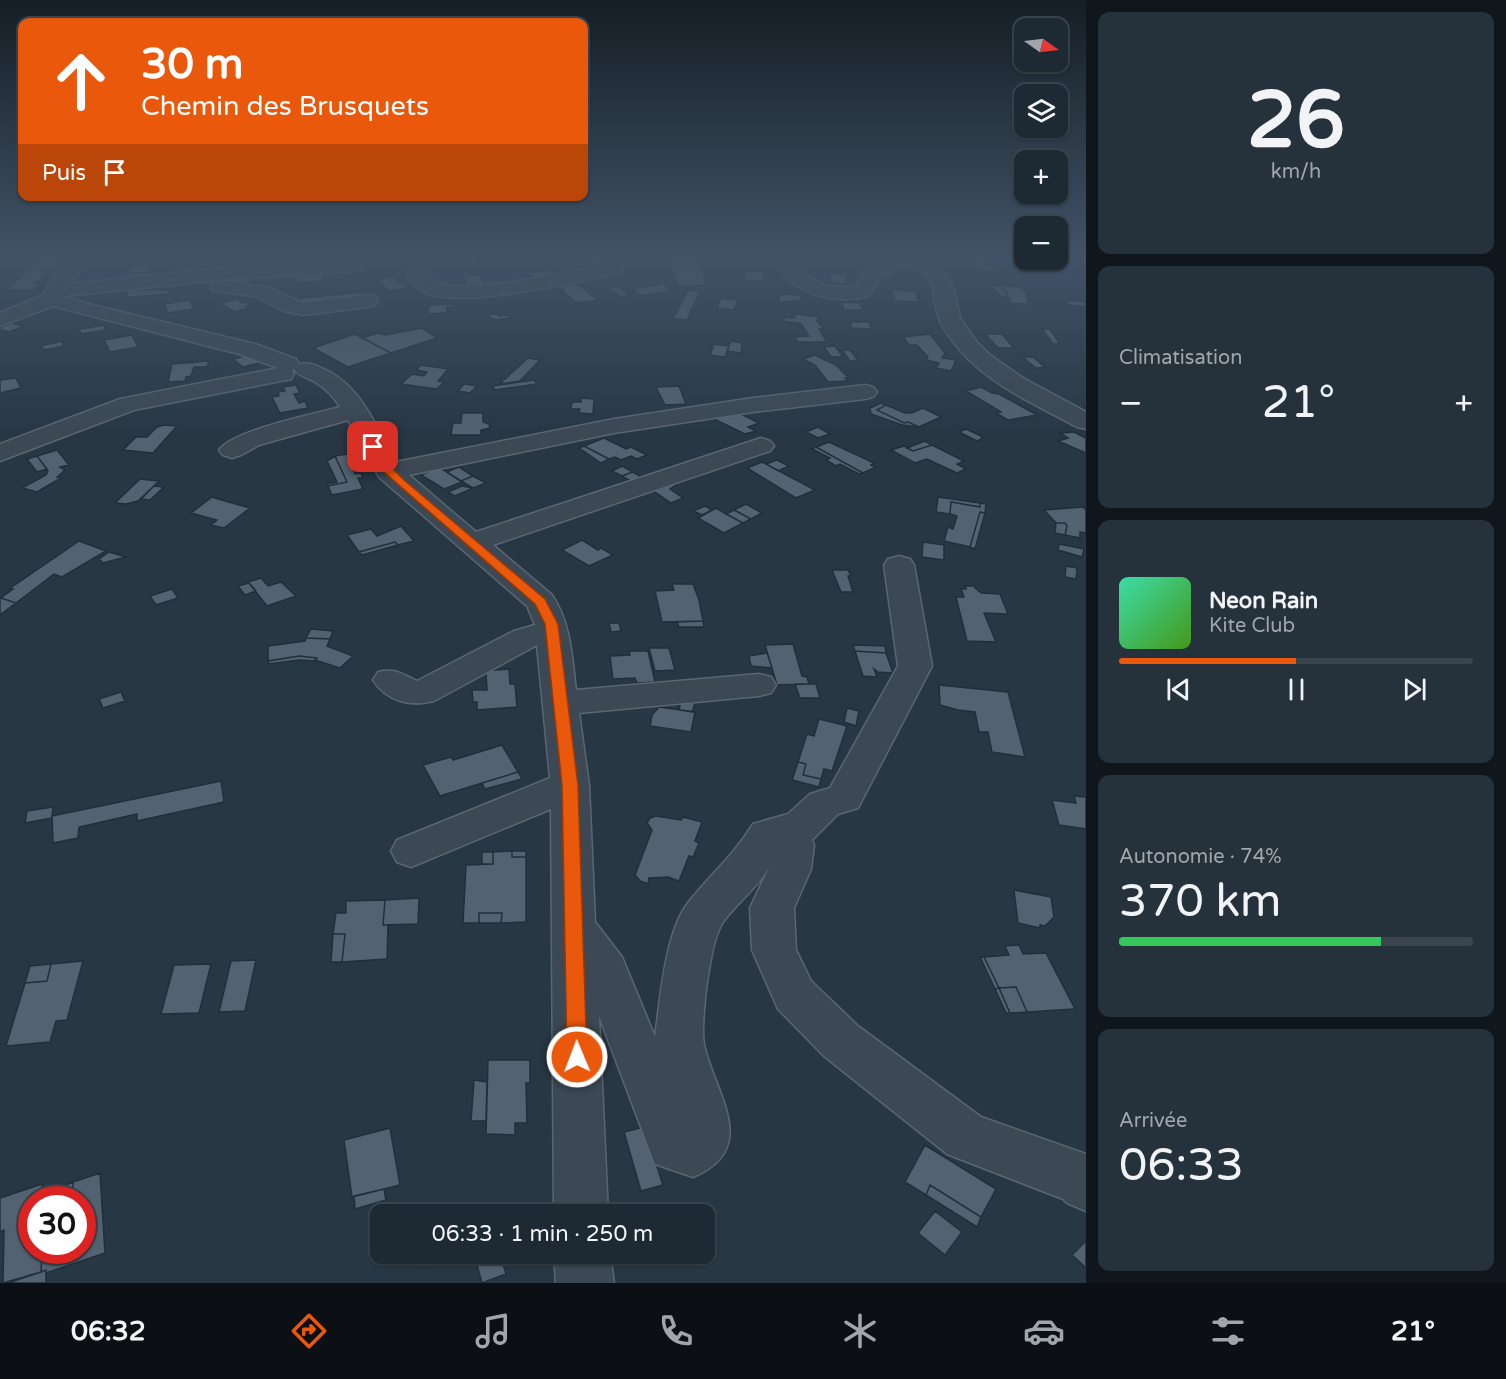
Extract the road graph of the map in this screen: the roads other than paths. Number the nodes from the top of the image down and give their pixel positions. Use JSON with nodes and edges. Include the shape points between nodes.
{"nodes":[{"id":1,"x":102,"y":314,"type":"edge"},
{"id":2,"x":947,"y":314,"type":"edge"},
{"id":3,"x":292,"y":369,"type":"junction"},
{"id":4,"x":865,"y":392,"type":"dead end"},
{"id":5,"x":355,"y":410,"type":"junction"},
{"id":6,"x":1086,"y":422,"type":"edge"},
{"id":7,"x":761,"y":446,"type":"dead end"},
{"id":8,"x":232,"y":450,"type":"dead end"},
{"id":9,"x":0,"y":453,"type":"edge"},
{"id":10,"x":388,"y":471,"type":"junction"},
{"id":11,"x":471,"y":543,"type":"junction"},
{"id":12,"x":899,"y":565,"type":"dead end"},
{"id":13,"x":552,"y":631,"type":"junction"},
{"id":14,"x":390,"y":680,"type":"dead end"},
{"id":15,"x":759,"y":685,"type":"dead end"},
{"id":16,"x":560,"y":703,"type":"junction"},
{"id":17,"x":570,"y":785,"type":"junction"},
{"id":18,"x":790,"y":836,"type":"junction"},
{"id":19,"x":411,"y":851,"type":"dead end"},
{"id":20,"x":573,"y":926,"type":"junction"},
{"id":21,"x":1086,"y":1184,"type":"edge"},
{"id":22,"x":581,"y":1204,"type":"edge"},
{"id":23,"x":583,"y":1264,"type":"edge"},
{"id":24,"x":585,"y":1283,"type":"edge"}],
"edges":[{"from":1,"to":3,"type":"street","via":[[248,349]]},
{"from":2,"to":6,"type":"street","via":[[955,330],[1005,379]]},
{"from":3,"to":5,"type":"street","via":[[321,375],[342,391]]},
{"from":3,"to":9,"type":"street","via":[[128,404]]},
{"from":4,"to":10,"type":"street","via":[[614,426]]},
{"from":5,"to":8,"type":"street","via":[[250,440]]},
{"from":5,"to":10,"type":"street"},
{"from":7,"to":11,"type":"street"},
{"from":10,"to":11,"type":"street"},
{"from":11,"to":13,"type":"street","via":[[541,602]]},
{"from":12,"to":18,"type":"street","via":[[915,666],[844,798],[824,804]]},
{"from":13,"to":14,"type":"street","via":[[526,638],[422,693],[408,692]]},
{"from":13,"to":16,"type":"street"},
{"from":15,"to":16,"type":"street"},
{"from":16,"to":17,"type":"street"},
{"from":17,"to":19,"type":"street"},
{"from":17,"to":20,"type":"street"},
{"from":18,"to":20,"type":"street","via":[[786,829],[767,835],[752,860],[702,917],[686,970],[679,1042],[700,1105],[705,1139],[693,1151],[673,1146],[606,971]]},
{"from":18,"to":21,"type":"street","via":[[794,845],[790,869],[772,908],[774,950],[794,995],[841,1041],[965,1136]]},
{"from":20,"to":22,"type":"street"},
{"from":23,"to":24,"type":"street"}]}
